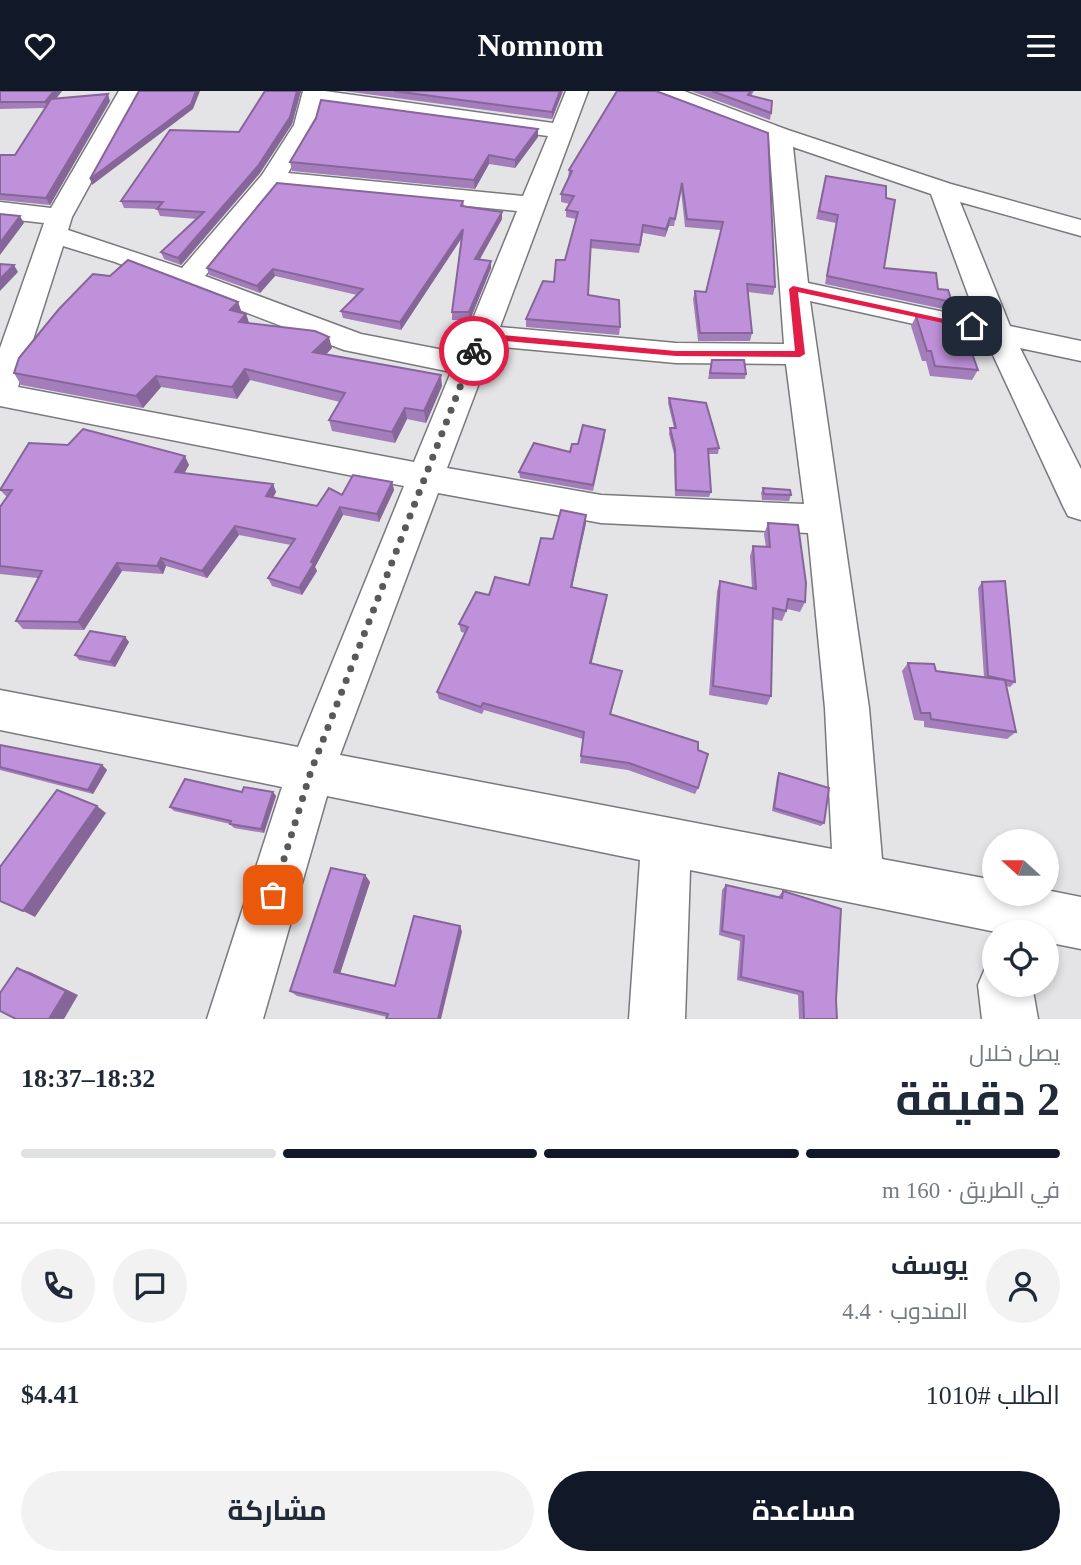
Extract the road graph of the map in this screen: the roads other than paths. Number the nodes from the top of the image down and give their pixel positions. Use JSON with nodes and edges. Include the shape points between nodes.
{"nodes":[{"id":1,"x":130,"y":91,"type":"edge"},
{"id":2,"x":577,"y":91,"type":"edge"},
{"id":3,"x":664,"y":91,"type":"edge"},
{"id":4,"x":314,"y":95,"type":"edge"},
{"id":5,"x":560,"y":131,"type":"junction"},
{"id":6,"x":780,"y":135,"type":"junction"},
{"id":7,"x":272,"y":179,"type":"junction"},
{"id":8,"x":942,"y":189,"type":"junction"},
{"id":9,"x":534,"y":205,"type":"junction"},
{"id":10,"x":0,"y":210,"type":"edge"},
{"id":11,"x":56,"y":225,"type":"junction"},
{"id":12,"x":1081,"y":228,"type":"edge"},
{"id":13,"x":188,"y":279,"type":"junction"},
{"id":14,"x":793,"y":289,"type":"junction"},
{"id":15,"x":997,"y":331,"type":"junction"},
{"id":16,"x":474,"y":350,"type":"junction"},
{"id":17,"x":1081,"y":351,"type":"edge"},
{"id":18,"x":800,"y":354,"type":"junction"},
{"id":19,"x":0,"y":394,"type":"edge"},
{"id":20,"x":425,"y":476,"type":"junction"},
{"id":21,"x":1081,"y":506,"type":"edge"},
{"id":22,"x":824,"y":519,"type":"junction"},
{"id":23,"x":0,"y":710,"type":"edge"},
{"id":24,"x":311,"y":771,"type":"junction"},
{"id":25,"x":666,"y":841,"type":"junction"},
{"id":26,"x":859,"y":879,"type":"junction"},
{"id":27,"x":995,"y":919,"type":"edge"},
{"id":28,"x":1081,"y":923,"type":"edge"},
{"id":29,"x":1007,"y":997,"type":"edge"},
{"id":30,"x":235,"y":1019,"type":"edge"},
{"id":31,"x":657,"y":1019,"type":"edge"},
{"id":32,"x":1010,"y":1019,"type":"edge"}],
"edges":[{"from":1,"to":11,"type":"street"},
{"from":2,"to":5,"type":"street"},
{"from":3,"to":6,"type":"street"},
{"from":4,"to":5,"type":"street"},
{"from":4,"to":7,"type":"street","via":[[305,125]]},
{"from":5,"to":9,"type":"street"},
{"from":6,"to":8,"type":"street"},
{"from":6,"to":14,"type":"street"},
{"from":7,"to":9,"type":"street"},
{"from":7,"to":13,"type":"street"},
{"from":8,"to":12,"type":"street"},
{"from":8,"to":15,"type":"street"},
{"from":9,"to":16,"type":"street"},
{"from":10,"to":11,"type":"street"},
{"from":11,"to":13,"type":"street"},
{"from":11,"to":19,"type":"street"},
{"from":13,"to":16,"type":"street","via":[[355,344]]},
{"from":14,"to":15,"type":"street"},
{"from":14,"to":18,"type":"street"},
{"from":15,"to":17,"type":"street"},
{"from":15,"to":21,"type":"street"},
{"from":16,"to":18,"type":"street"},
{"from":16,"to":20,"type":"street"},
{"from":18,"to":22,"type":"street"},
{"from":19,"to":20,"type":"street"},
{"from":20,"to":22,"type":"street","via":[[601,509]]},
{"from":20,"to":24,"type":"street"},
{"from":22,"to":26,"type":"street","via":[[847,708]]},
{"from":23,"to":24,"type":"street"},
{"from":24,"to":25,"type":"street"},
{"from":24,"to":30,"type":"street"},
{"from":25,"to":26,"type":"street"},
{"from":25,"to":31,"type":"street"},
{"from":26,"to":27,"type":"street"},
{"from":27,"to":28,"type":"street"},
{"from":29,"to":32,"type":"street"}]}
